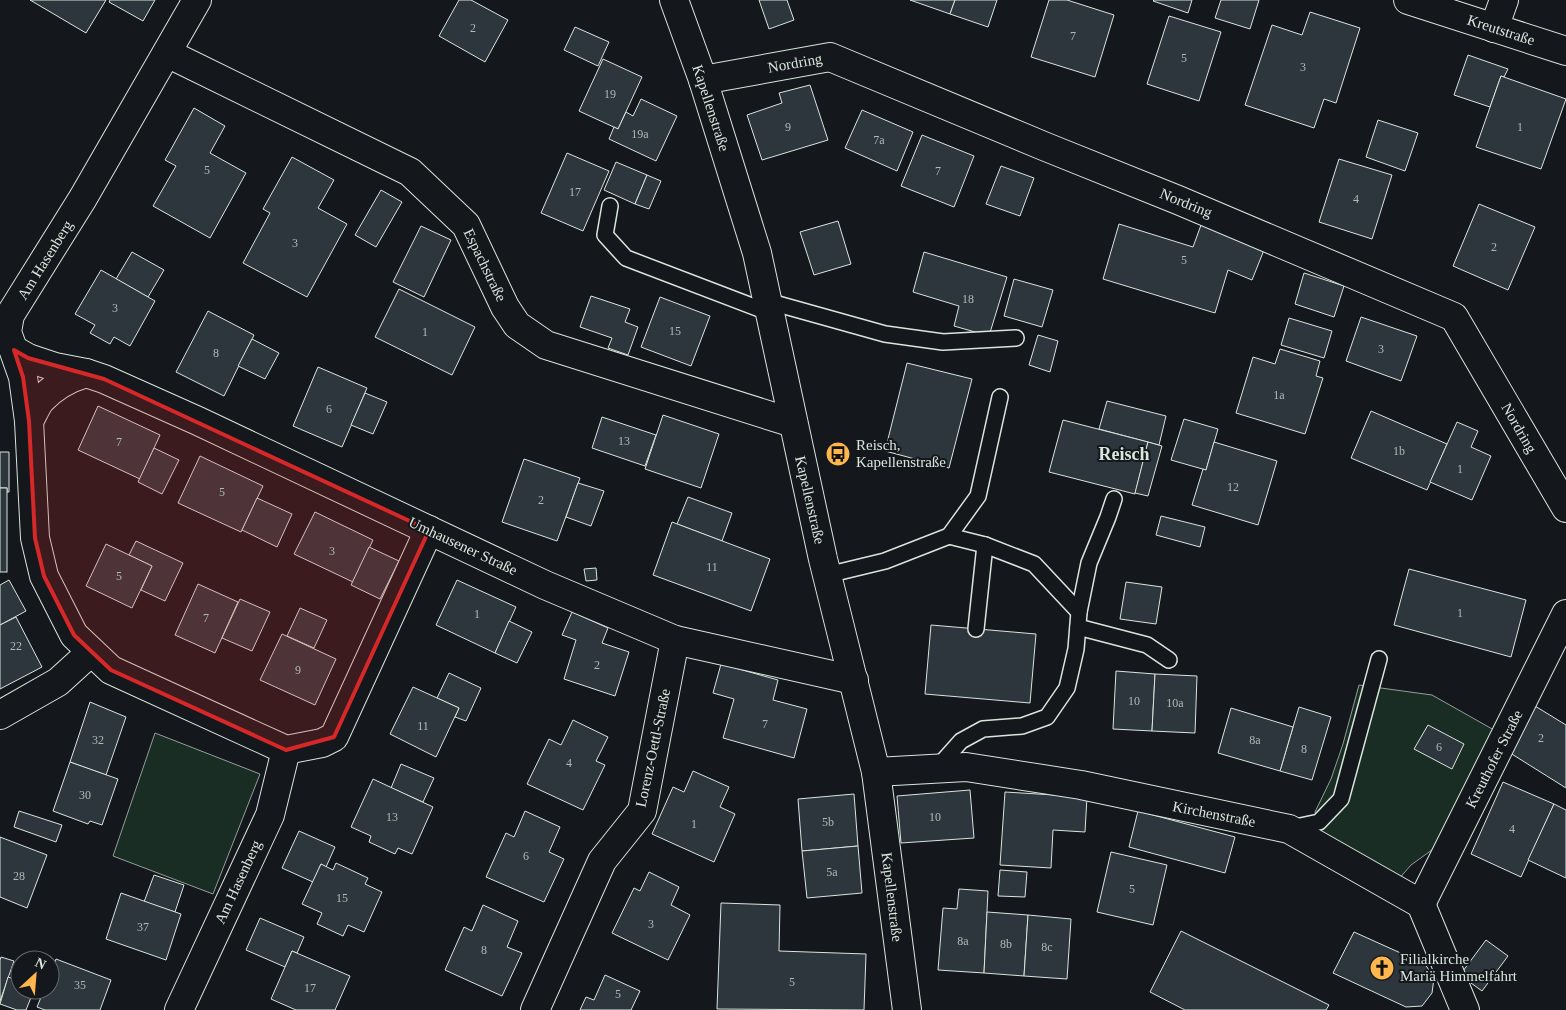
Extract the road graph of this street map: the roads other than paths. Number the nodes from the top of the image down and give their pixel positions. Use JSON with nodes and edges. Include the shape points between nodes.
{"nodes":[{"id":1,"x":197,"y":0,"type":"edge"},
{"id":2,"x":674,"y":0,"type":"edge"},
{"id":3,"x":1408,"y":0,"type":"edge"},
{"id":4,"x":1504,"y":0,"type":"edge"},
{"id":5,"x":1494,"y":28,"type":"junction"},
{"id":6,"x":1566,"y":51,"type":"edge"},
{"id":7,"x":167,"y":53,"type":"junction"},
{"id":8,"x":703,"y":80,"type":"junction"},
{"id":9,"x":610,"y":206,"type":"dead end"},
{"id":10,"x":768,"y":307,"type":"junction"},
{"id":11,"x":1016,"y":338,"type":"dead end"},
{"id":12,"x":14,"y":350,"type":"junction"},
{"id":13,"x":86,"y":373,"type":"junction"},
{"id":14,"x":1000,"y":397,"type":"dead end"},
{"id":15,"x":29,"y":421,"type":"junction"},
{"id":16,"x":793,"y":423,"type":"junction"},
{"id":17,"x":1114,"y":499,"type":"dead end"},
{"id":18,"x":1566,"y":508,"type":"edge"},
{"id":19,"x":429,"y":530,"type":"junction"},
{"id":20,"x":949,"y":536,"type":"junction"},
{"id":21,"x":985,"y":545,"type":"junction"},
{"id":22,"x":828,"y":575,"type":"junction"},
{"id":23,"x":1566,"y":614,"type":"edge"},
{"id":24,"x":1079,"y":619,"type":"junction"},
{"id":25,"x":976,"y":629,"type":"dead end"},
{"id":26,"x":676,"y":640,"type":"junction"},
{"id":27,"x":91,"y":652,"type":"junction"},
{"id":28,"x":1380,"y":659,"type":"dead end"},
{"id":29,"x":1169,"y":660,"type":"dead end"},
{"id":30,"x":854,"y":680,"type":"junction"},
{"id":31,"x":0,"y":715,"type":"edge"},
{"id":32,"x":286,"y":750,"type":"junction"},
{"id":33,"x":936,"y":769,"type":"junction"},
{"id":34,"x":876,"y":772,"type":"junction"},
{"id":35,"x":1289,"y":829,"type":"junction"},
{"id":36,"x":1421,"y":904,"type":"junction"},
{"id":37,"x":180,"y":1010,"type":"edge"},
{"id":38,"x":535,"y":1010,"type":"edge"},
{"id":39,"x":906,"y":1010,"type":"edge"},
{"id":40,"x":1465,"y":1010,"type":"edge"}],
"edges":[{"from":1,"to":7,"type":"street","name":"Am Hasenberg"},
{"from":2,"to":8,"type":"street","name":"Kapellenstraße"},
{"from":3,"to":5,"type":"street","name":"Kreutstraße"},
{"from":4,"to":5,"type":"street"},
{"from":5,"to":6,"type":"street","name":"Kreutstraße"},
{"from":7,"to":12,"type":"street","name":"Am Hasenberg","via":[[10,315],[7,332]]},
{"from":7,"to":16,"type":"street","name":"Espachstraße","via":[[410,172],[466,225],[516,325],[546,345]]},
{"from":8,"to":10,"type":"street","name":"Kapellenstraße","via":[[757,253]]},
{"from":8,"to":18,"type":"street","name":"Nordring","via":[[830,57],[1454,317]]},
{"from":9,"to":10,"type":"lane","via":[[605,235],[626,258]]},
{"from":10,"to":11,"type":"lane","via":[[885,334],[943,342]]},
{"from":10,"to":16,"type":"street","name":"Kapellenstraße"},
{"from":12,"to":13,"type":"street","name":"Umhausener Straße","via":[[55,367]]},
{"from":12,"to":15,"type":"street","name":"Am Hasenberg","via":[[23,377]]},
{"from":13,"to":15,"type":"street","via":[[56,387],[40,401]]},
{"from":13,"to":19,"type":"street","name":"Umhausener Straße","via":[[198,421]]},
{"from":14,"to":20,"type":"lane","via":[[978,496]]},
{"from":15,"to":27,"type":"street","name":"Am Hasenberg","via":[[34,538],[44,576],[74,635]]},
{"from":16,"to":22,"type":"street","name":"Kapellenstraße"},
{"from":17,"to":24,"type":"lane","via":[[1089,563]]},
{"from":19,"to":26,"type":"street","name":"Umhausener Straße","via":[[545,585]]},
{"from":19,"to":32,"type":"street","via":[[334,737],[322,744]]},
{"from":20,"to":21,"type":"lane"},
{"from":20,"to":22,"type":"lane","via":[[884,561]]},
{"from":21,"to":24,"type":"lane","via":[[1034,564]]},
{"from":21,"to":25,"type":"lane"},
{"from":22,"to":30,"type":"street","name":"Kapellenstraße"},
{"from":23,"to":36,"type":"street","name":"Kreuthofer Straße"},
{"from":24,"to":29,"type":"lane","via":[[1147,645]]},
{"from":24,"to":33,"type":"lane","via":[[1067,688],[1047,717],[1022,726],[983,730],[961,741]]},
{"from":26,"to":30,"type":"street","name":"Umhausener Straße"},
{"from":26,"to":38,"type":"street","name":"Lorenz-Oettl-Straße","via":[[642,811],[602,861]]},
{"from":27,"to":31,"type":"street","via":[[58,682]]},
{"from":27,"to":32,"type":"street","name":"Am Hasenberg","via":[[111,670]]},
{"from":28,"to":35,"type":"lane","via":[[1341,799],[1319,822]]},
{"from":30,"to":34,"type":"street","name":"Kapellenstraße"},
{"from":32,"to":37,"type":"street","name":"Am Hasenberg","via":[[270,815]]},
{"from":33,"to":34,"type":"street","name":"Kirchenstraße"},
{"from":33,"to":35,"type":"street","name":"Kirchenstraße","via":[[966,767],[1071,783]]},
{"from":34,"to":39,"type":"street","name":"Kapellenstraße"},
{"from":35,"to":36,"type":"street","name":"Kirchenstraße"},
{"from":36,"to":40,"type":"street"}]}
